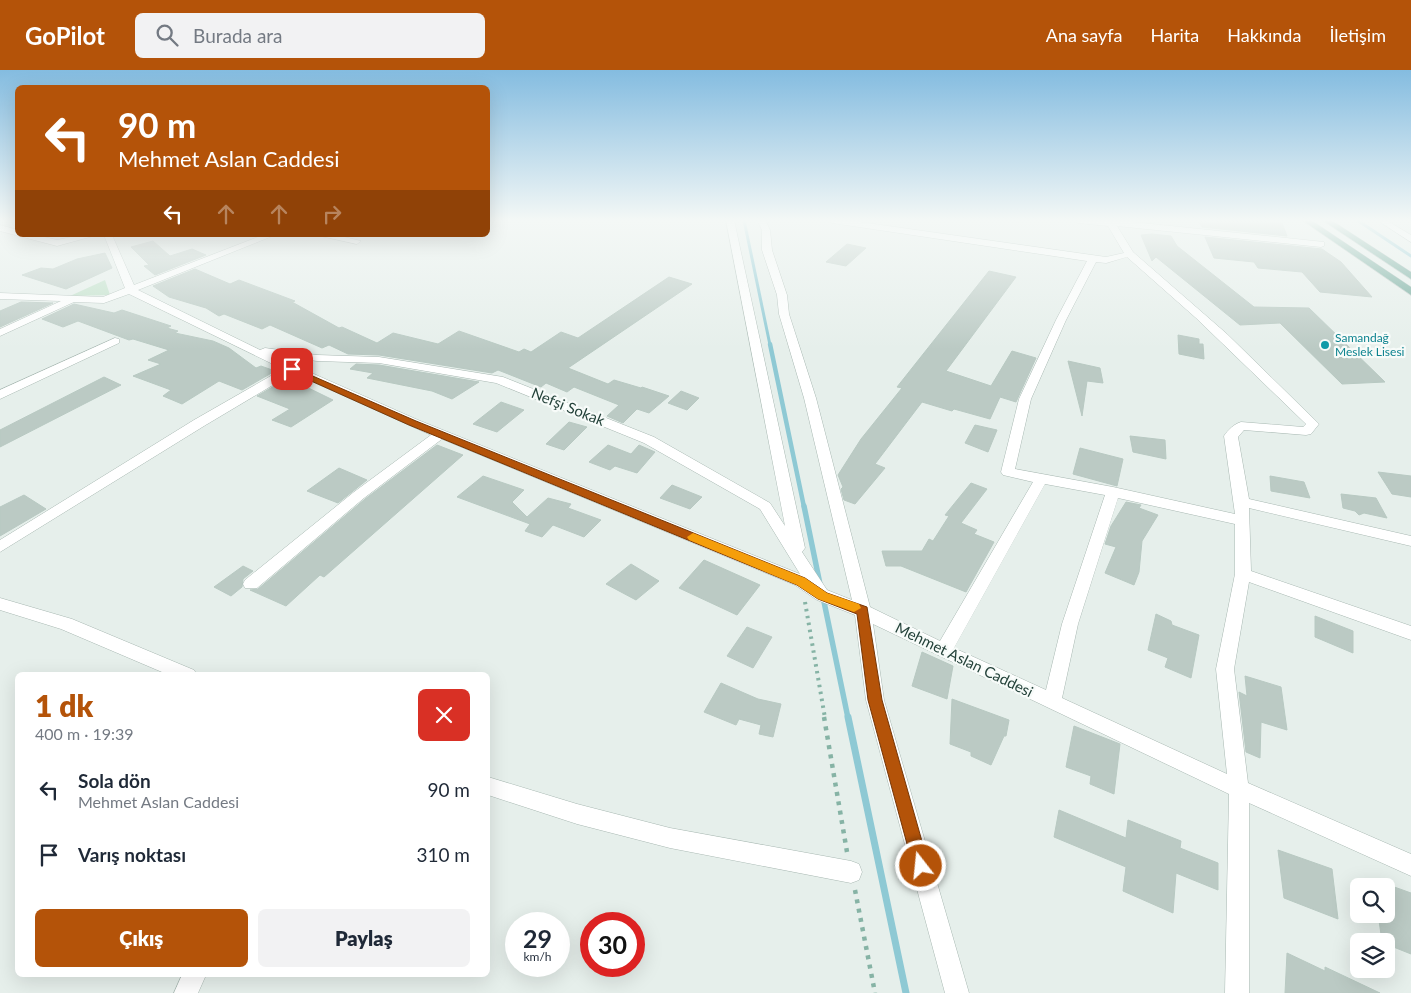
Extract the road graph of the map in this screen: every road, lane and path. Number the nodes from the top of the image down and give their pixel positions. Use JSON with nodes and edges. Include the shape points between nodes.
{"nodes":[{"id":1,"x":120,"y":263,"type":"edge"},
{"id":2,"x":201,"y":263,"type":"edge"},
{"id":3,"x":739,"y":263,"type":"edge"},
{"id":4,"x":771,"y":263,"type":"edge"},
{"id":5,"x":1091,"y":263,"type":"edge"},
{"id":6,"x":1140,"y":263,"type":"edge"},
{"id":7,"x":1369,"y":263,"type":"edge"},
{"id":8,"x":1391,"y":263,"type":"edge"},
{"id":9,"x":1411,"y":276,"type":"edge"},
{"id":10,"x":131,"y":291,"type":"junction"},
{"id":11,"x":1411,"y":292,"type":"edge"},
{"id":12,"x":0,"y":296,"type":"edge"},
{"id":13,"x":72,"y":300,"type":"junction"},
{"id":14,"x":0,"y":333,"type":"edge"},
{"id":15,"x":115,"y":341,"type":"dead end"},
{"id":16,"x":248,"y":349,"type":"junction"},
{"id":17,"x":292,"y":369,"type":"junction"},
{"id":18,"x":0,"y":395,"type":"edge"},
{"id":19,"x":441,"y":434,"type":"junction"},
{"id":20,"x":1041,"y":479,"type":"junction"},
{"id":21,"x":1113,"y":492,"type":"junction"},
{"id":22,"x":1242,"y":502,"type":"junction"},
{"id":23,"x":1243,"y":521,"type":"junction"},
{"id":24,"x":1411,"y":541,"type":"edge"},
{"id":25,"x":0,"y":547,"type":"edge"},
{"id":26,"x":798,"y":557,"type":"junction"},
{"id":27,"x":1243,"y":574,"type":"junction"},
{"id":28,"x":801,"y":582,"type":"junction"},
{"id":29,"x":251,"y":584,"type":"dead end"},
{"id":30,"x":823,"y":596,"type":"junction"},
{"id":31,"x":0,"y":604,"type":"edge"},
{"id":32,"x":863,"y":611,"type":"junction"},
{"id":33,"x":1411,"y":632,"type":"edge"},
{"id":34,"x":943,"y":651,"type":"junction"},
{"id":35,"x":181,"y":672,"type":"edge"},
{"id":36,"x":1052,"y":702,"type":"junction"},
{"id":37,"x":490,"y":787,"type":"edge"},
{"id":38,"x":1239,"y":790,"type":"junction"},
{"id":39,"x":1411,"y":865,"type":"edge"},
{"id":40,"x":851,"y":872,"type":"junction"},
{"id":41,"x":193,"y":977,"type":"edge"},
{"id":42,"x":186,"y":993,"type":"edge"},
{"id":43,"x":875,"y":993,"type":"edge"},
{"id":44,"x":957,"y":993,"type":"edge"},
{"id":45,"x":1237,"y":993,"type":"edge"}],
"edges":[{"from":1,"to":10,"type":"street"},
{"from":2,"to":10,"type":"street"},
{"from":3,"to":26,"type":"street"},
{"from":4,"to":32,"type":"street","via":[[810,398]]},
{"from":5,"to":20,"type":"street","via":[[1025,399],[1008,472]]},
{"from":6,"to":22,"type":"street","via":[[1234,345],[1313,424],[1306,431],[1241,426],[1232,436]]},
{"from":7,"to":11,"type":"main road"},
{"from":8,"to":9,"type":"main road"},
{"from":10,"to":13,"type":"street","via":[[104,300]]},
{"from":10,"to":16,"type":"street","name":"Mehmet Aslan Caddesi"},
{"from":12,"to":13,"type":"street"},
{"from":13,"to":14,"type":"street"},
{"from":15,"to":18,"type":"street"},
{"from":16,"to":17,"type":"street","name":"Mehmet Aslan Caddesi"},
{"from":16,"to":26,"type":"street","name":"Nefşi Sokak","via":[[317,358],[379,360],[499,380],[650,440],[765,506]]},
{"from":17,"to":19,"type":"street","name":"Mehmet Aslan Caddesi"},
{"from":17,"to":25,"type":"street"},
{"from":19,"to":28,"type":"street","name":"Mehmet Aslan Caddesi"},
{"from":19,"to":29,"type":"street"},
{"from":20,"to":21,"type":"street"},
{"from":20,"to":34,"type":"street"},
{"from":21,"to":23,"type":"street"},
{"from":21,"to":36,"type":"street","via":[[1070,624]]},
{"from":22,"to":23,"type":"street"},
{"from":22,"to":24,"type":"street"},
{"from":23,"to":27,"type":"street"},
{"from":26,"to":30,"type":"street","name":"Nefşi Sokak"},
{"from":27,"to":33,"type":"street"},
{"from":27,"to":38,"type":"street","via":[[1225,669]]},
{"from":28,"to":30,"type":"street","name":"Mehmet Aslan Caddesi"},
{"from":28,"to":40,"type":"path"},
{"from":30,"to":32,"type":"street","name":"Mehmet Aslan Caddesi"},
{"from":31,"to":35,"type":"street","via":[[66,624]]},
{"from":32,"to":34,"type":"street","name":"Mehmet Aslan Caddesi"},
{"from":32,"to":44,"type":"street","via":[[875,700]]},
{"from":34,"to":36,"type":"street","name":"Mehmet Aslan Caddesi"},
{"from":36,"to":38,"type":"street","name":"Mehmet Aslan Caddesi"},
{"from":37,"to":40,"type":"street","via":[[670,838]]},
{"from":38,"to":39,"type":"street","name":"Mehmet Aslan Caddesi"},
{"from":38,"to":45,"type":"street"},
{"from":40,"to":43,"type":"path"},
{"from":41,"to":42,"type":"street"}]}
